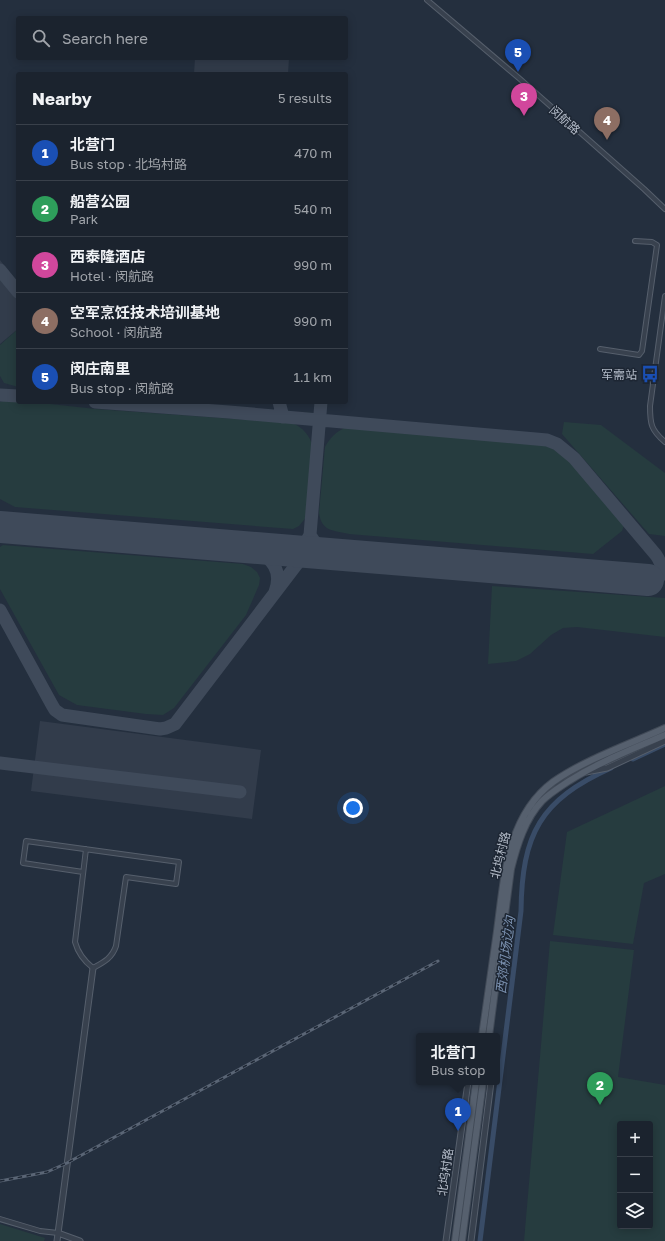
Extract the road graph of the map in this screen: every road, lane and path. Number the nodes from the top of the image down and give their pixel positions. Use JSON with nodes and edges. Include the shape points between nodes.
{"nodes":[{"id":1,"x":427,"y":0,"type":"edge"},
{"id":2,"x":665,"y":209,"type":"edge"},
{"id":3,"x":635,"y":241,"type":"dead end"},
{"id":4,"x":665,"y":296,"type":"edge"},
{"id":5,"x":600,"y":349,"type":"dead end"},
{"id":6,"x":665,"y":442,"type":"edge"},
{"id":7,"x":665,"y":728,"type":"edge"},
{"id":8,"x":665,"y":735,"type":"edge"},
{"id":9,"x":665,"y":741,"type":"edge"},
{"id":10,"x":581,"y":773,"type":"junction"},
{"id":11,"x":86,"y":849,"type":"junction"},
{"id":12,"x":83,"y":872,"type":"junction"},
{"id":13,"x":93,"y":968,"type":"junction"},
{"id":14,"x":482,"y":1033,"type":"edge"},
{"id":15,"x":489,"y":1033,"type":"edge"},
{"id":16,"x":468,"y":1085,"type":"edge"},
{"id":17,"x":476,"y":1085,"type":"edge"},
{"id":18,"x":483,"y":1085,"type":"edge"},
{"id":19,"x":491,"y":1085,"type":"edge"},
{"id":20,"x":0,"y":1218,"type":"edge"},
{"id":21,"x":58,"y":1233,"type":"junction"},
{"id":22,"x":57,"y":1241,"type":"edge"},
{"id":23,"x":80,"y":1241,"type":"edge"},
{"id":24,"x":446,"y":1241,"type":"edge"},
{"id":25,"x":455,"y":1241,"type":"edge"},
{"id":26,"x":462,"y":1241,"type":"edge"},
{"id":27,"x":471,"y":1241,"type":"edge"}],
"edges":[{"from":1,"to":2,"type":"street","name":"闵航路","via":[[520,79]]},
{"from":3,"to":5,"type":"street","via":[[652,242],[657,245],[642,351],[639,356]]},
{"from":4,"to":6,"type":"street","via":[[650,411],[653,430]]},
{"from":7,"to":14,"type":"main road","name":"北坞村路","via":[[593,760],[553,782],[537,796],[525,813],[516,832],[506,868]]},
{"from":8,"to":10,"type":"main road","name":"北坞村路"},
{"from":9,"to":10,"type":"street","name":"北坞村路","via":[[607,768]]},
{"from":10,"to":15,"type":"main road","name":"北坞村路","via":[[542,801],[521,834],[511,869]]},
{"from":11,"to":12,"type":"street"},
{"from":11,"to":12,"type":"street","via":[[26,841],[23,863]]},
{"from":11,"to":13,"type":"street","via":[[180,862],[176,884],[126,877],[114,952]]},
{"from":12,"to":13,"type":"street","via":[[75,942],[81,955]]},
{"from":13,"to":21,"type":"street"},
{"from":16,"to":24,"type":"street","name":"北坞村路"},
{"from":17,"to":25,"type":"main road","name":"北坞村路"},
{"from":18,"to":26,"type":"main road"},
{"from":19,"to":27,"type":"street"},
{"from":20,"to":21,"type":"street","via":[[40,1231]]},
{"from":21,"to":22,"type":"street"},
{"from":21,"to":23,"type":"street"}]}
